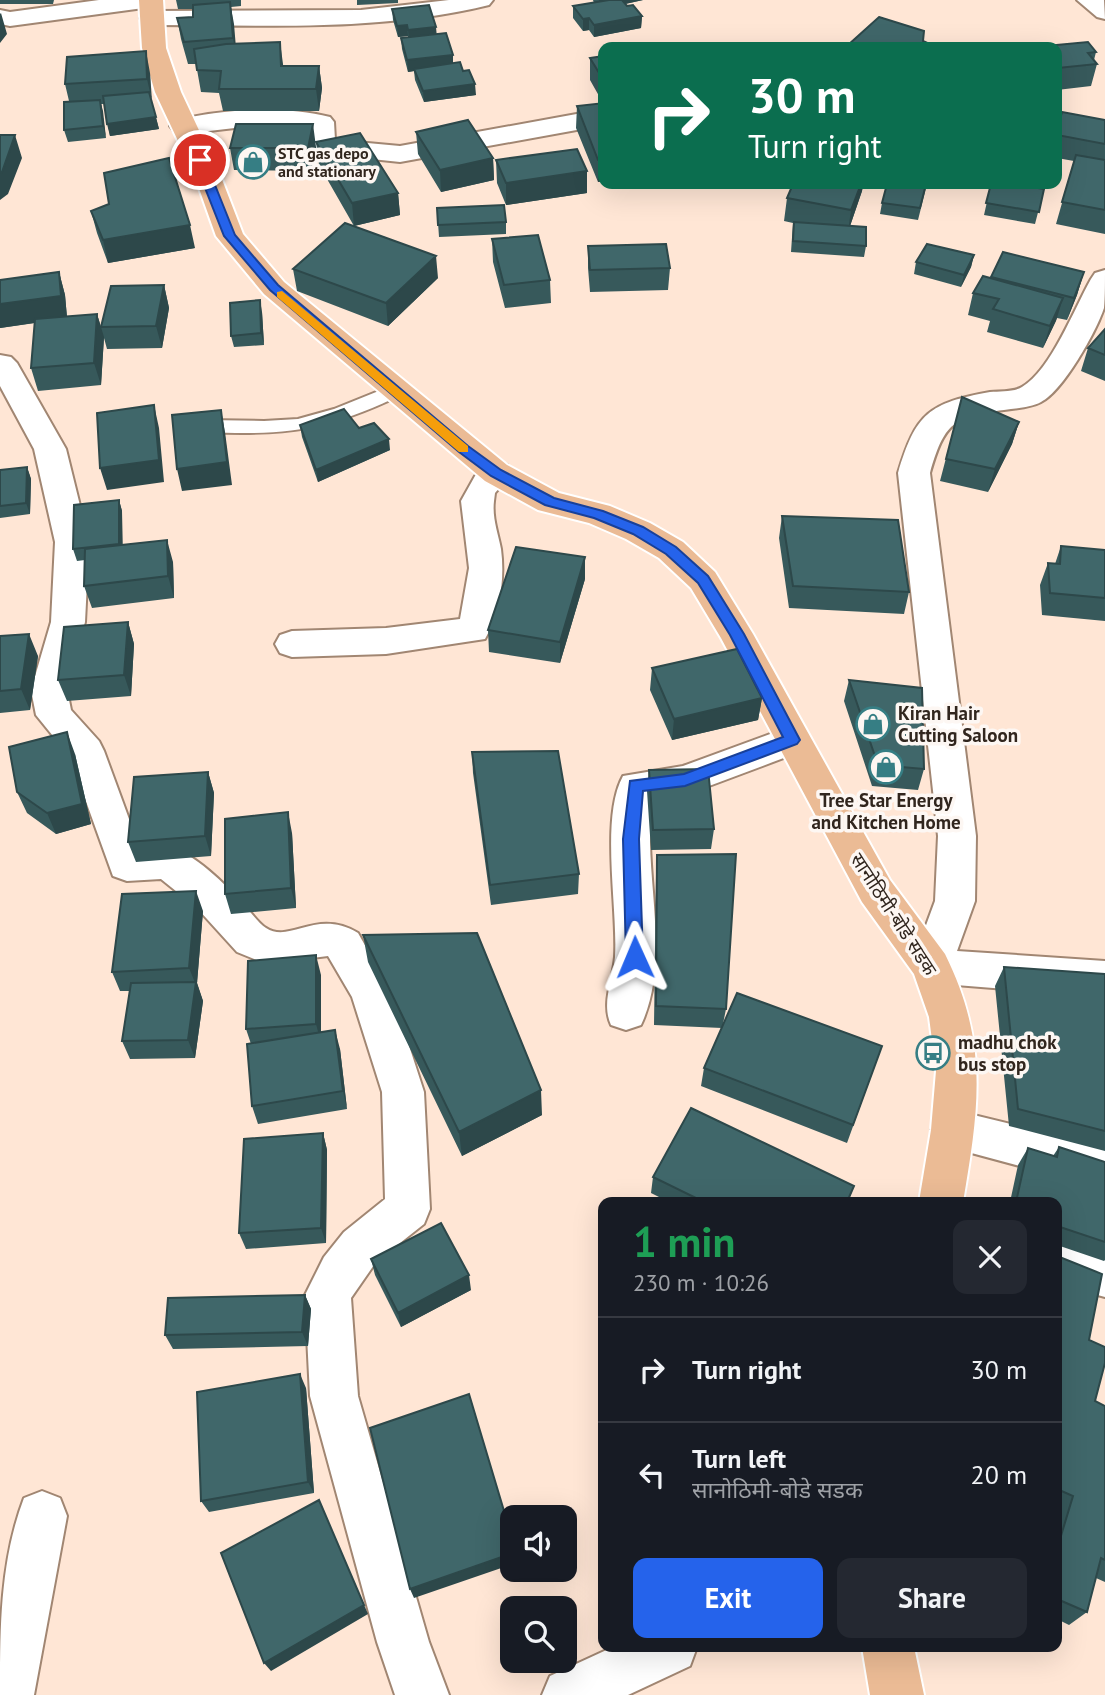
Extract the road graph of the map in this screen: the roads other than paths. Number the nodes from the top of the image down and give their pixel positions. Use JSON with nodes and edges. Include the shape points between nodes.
{"nodes":[{"id":1,"x":481,"y":0,"type":"edge"},
{"id":2,"x":1089,"y":0,"type":"edge"},
{"id":3,"x":151,"y":9,"type":"edge"},
{"id":4,"x":1105,"y":12,"type":"edge"},
{"id":5,"x":0,"y":17,"type":"edge"},
{"id":6,"x":598,"y":118,"type":"edge"},
{"id":7,"x":183,"y":126,"type":"junction"},
{"id":8,"x":1105,"y":279,"type":"edge"},
{"id":9,"x":0,"y":364,"type":"edge"},
{"id":10,"x":396,"y":390,"type":"junction"},
{"id":11,"x":206,"y":426,"type":"edge"},
{"id":12,"x":496,"y":473,"type":"junction"},
{"id":13,"x":292,"y":644,"type":"dead end"},
{"id":14,"x":792,"y":740,"type":"junction"},
{"id":15,"x":931,"y":966,"type":"junction"},
{"id":16,"x":1105,"y":979,"type":"edge"},
{"id":17,"x":625,"y":1012,"type":"dead end"},
{"id":18,"x":953,"y":1130,"type":"junction"},
{"id":19,"x":1105,"y":1168,"type":"edge"},
{"id":20,"x":942,"y":1197,"type":"edge"},
{"id":21,"x":1062,"y":1263,"type":"edge"},
{"id":22,"x":1105,"y":1275,"type":"edge"},
{"id":23,"x":42,"y":1516,"type":"dead end"},
{"id":24,"x":660,"y":1652,"type":"edge"},
{"id":25,"x":889,"y":1652,"type":"edge"},
{"id":26,"x":7,"y":1695,"type":"edge"},
{"id":27,"x":422,"y":1695,"type":"edge"},
{"id":28,"x":569,"y":1695,"type":"edge"},
{"id":29,"x":897,"y":1695,"type":"edge"}],
"edges":[{"from":1,"to":3,"type":"street","via":[[452,8],[365,16]]},
{"from":2,"to":4,"type":"street"},
{"from":3,"to":5,"type":"street"},
{"from":3,"to":7,"type":"main road","name":"सानोठिमी-बोडे सडक","via":[[155,48]]},
{"from":6,"to":7,"type":"street","via":[[400,154],[323,147],[321,122],[224,119]]},
{"from":7,"to":10,"type":"main road","name":"सानोठिमी-बोडे सडक","via":[[230,236],[274,288]]},
{"from":8,"to":15,"type":"street","via":[[1048,382],[1031,396],[958,409],[934,421],[923,439],[914,473],[957,836],[955,901]]},
{"from":9,"to":27,"type":"street","via":[[50,449],[72,542],[68,622],[49,690],[54,715],[86,751],[127,865],[168,863],[211,896],[251,940],[279,952],[327,937],[338,940],[371,993],[404,1092],[408,1209],[360,1247],[328,1295],[334,1396]]},
{"from":10,"to":11,"type":"lane","via":[[310,423]]},
{"from":10,"to":12,"type":"main road","name":"सानोठिमी-बोडे सडक"},
{"from":12,"to":13,"type":"street","via":[[479,493],[477,522],[484,577],[472,630],[386,641]]},
{"from":12,"to":14,"type":"main road","name":"सानोठिमी-बोडे सडक","via":[[550,502],[598,514],[671,550],[703,580]]},
{"from":14,"to":15,"type":"main road","name":"सानोठिमी-बोडे सडक","via":[[876,891]]},
{"from":14,"to":17,"type":"street","via":[[685,780],[636,786],[631,839],[635,957]]},
{"from":15,"to":16,"type":"street"},
{"from":15,"to":18,"type":"main road","name":"सानोठिमी-बोडे सडक","via":[[950,1017],[957,1071]]},
{"from":18,"to":19,"type":"street"},
{"from":18,"to":20,"type":"main road","name":"सानोठिमी-बोडे सडक"},
{"from":21,"to":22,"type":"street"},
{"from":23,"to":26,"type":"street"},
{"from":24,"to":28,"type":"street"},
{"from":25,"to":29,"type":"main road"}]}
